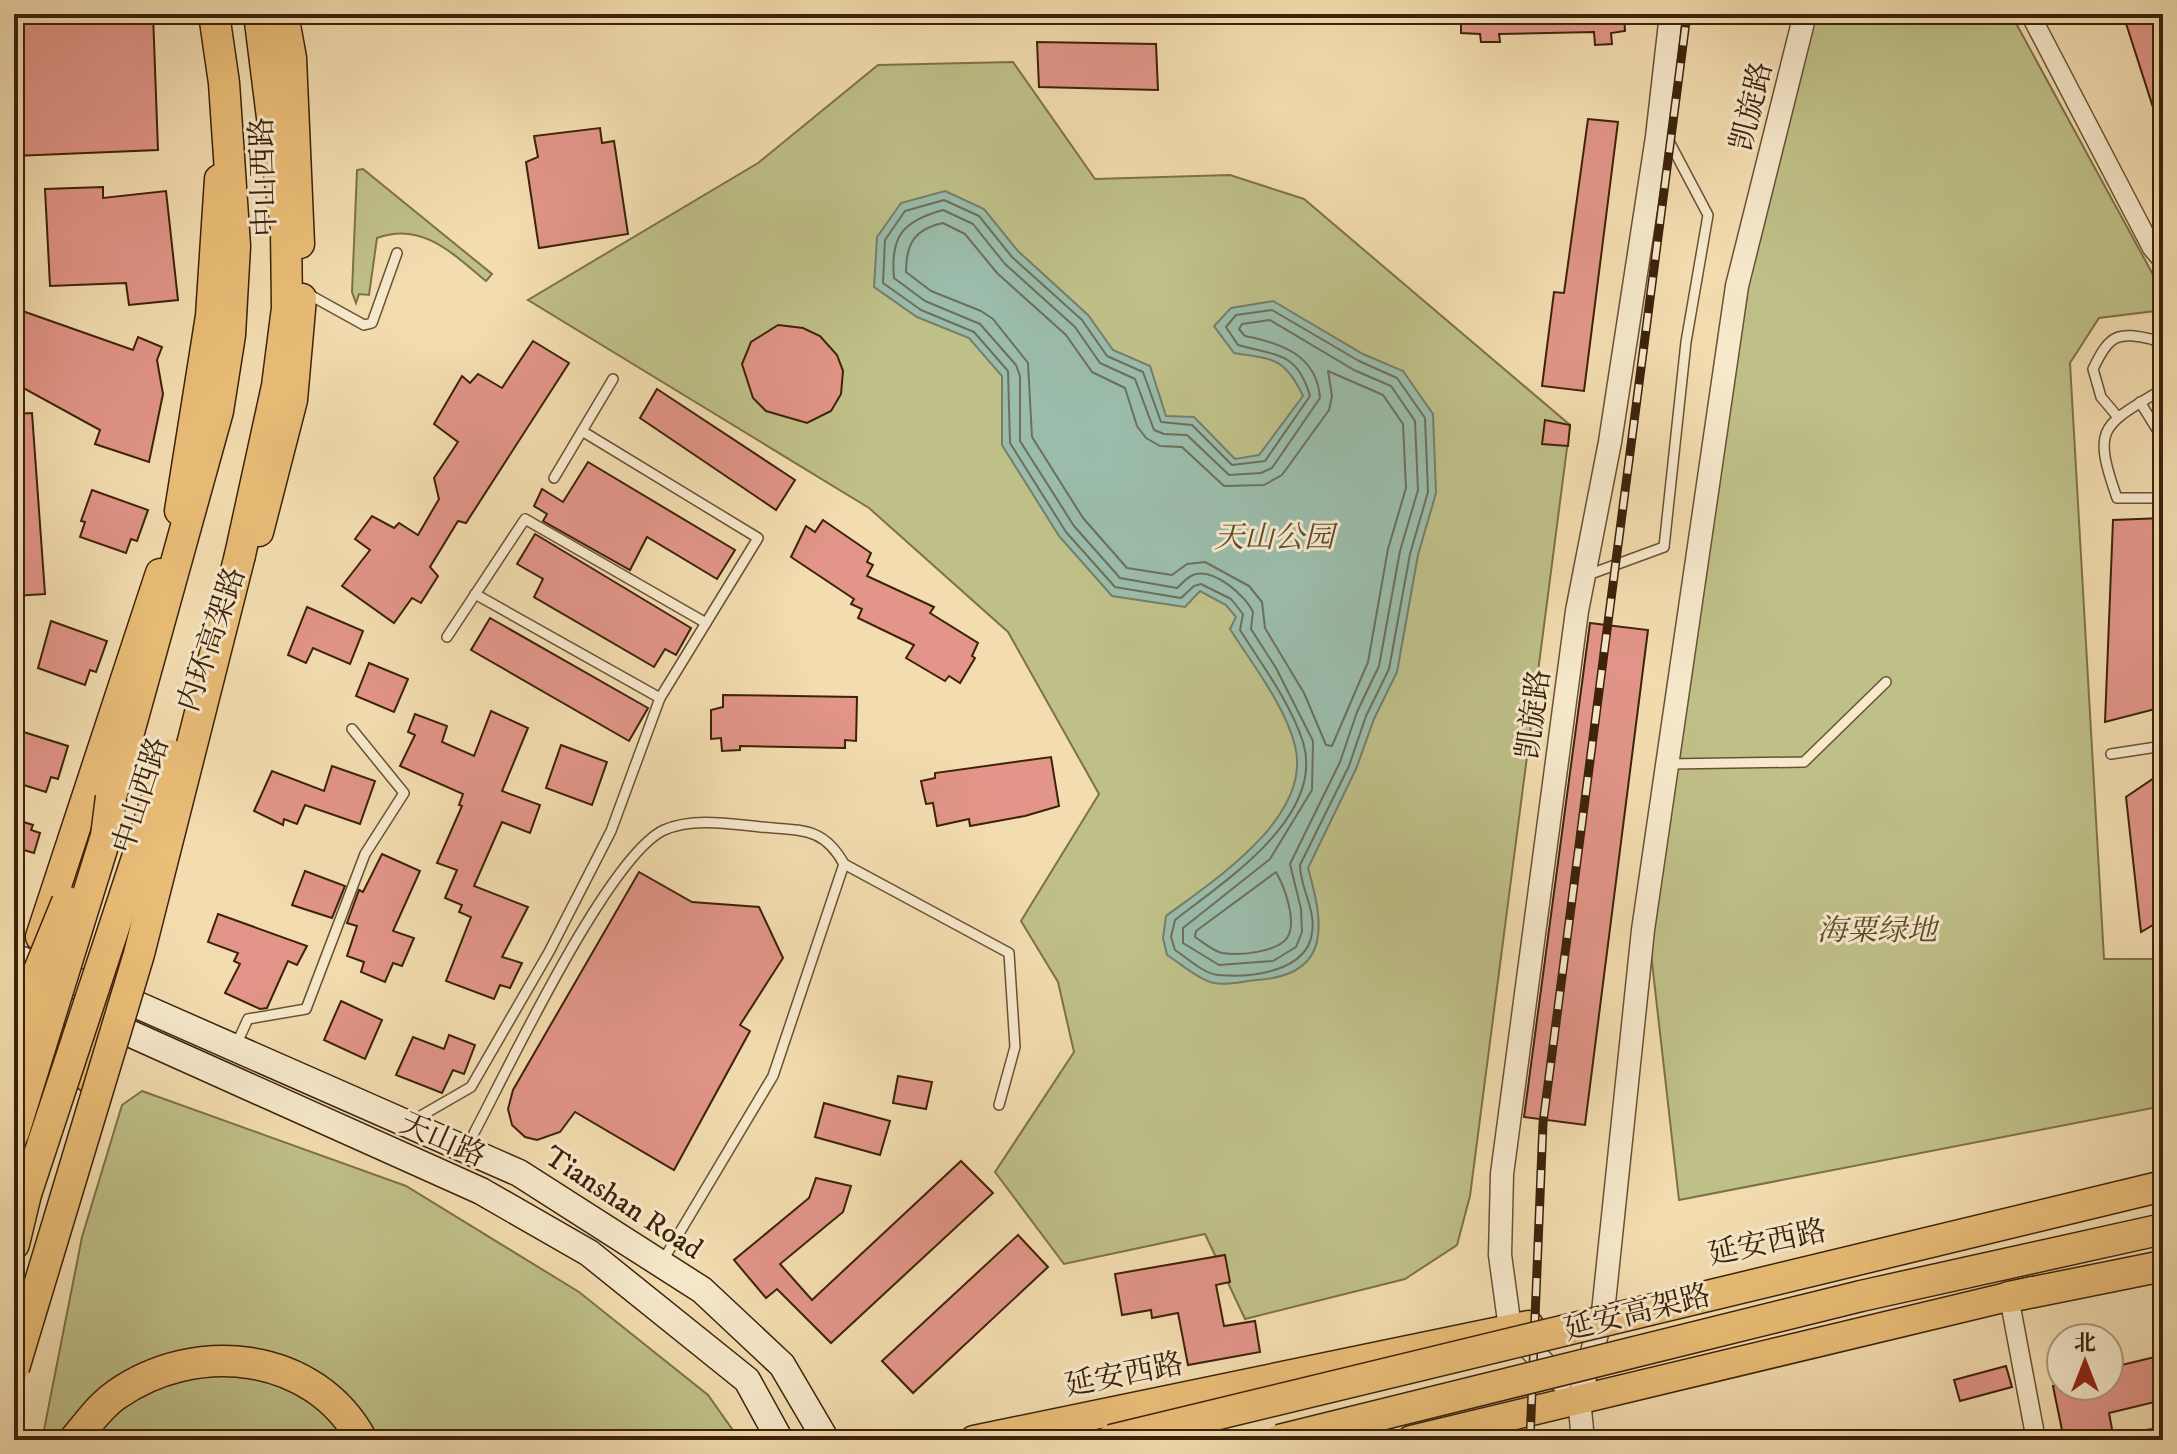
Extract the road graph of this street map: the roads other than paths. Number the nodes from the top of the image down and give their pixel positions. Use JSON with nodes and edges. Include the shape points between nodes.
{"nodes":[{"id":1,"x":207,"y":14,"type":"edge"},
{"id":2,"x":214,"y":14,"type":"edge"},
{"id":3,"x":259,"y":14,"type":"edge"},
{"id":4,"x":284,"y":14,"type":"edge"},
{"id":5,"x":1671,"y":14,"type":"edge"},
{"id":6,"x":1805,"y":14,"type":"edge"},
{"id":7,"x":2030,"y":14,"type":"edge"},
{"id":8,"x":1659,"y":122,"type":"junction"},
{"id":9,"x":397,"y":253,"type":"dead end"},
{"id":10,"x":2163,"y":261,"type":"edge"},
{"id":11,"x":302,"y":291,"type":"junction"},
{"id":12,"x":2163,"y":353,"type":"edge"},
{"id":13,"x":613,"y":379,"type":"dead end"},
{"id":14,"x":2163,"y":389,"type":"edge"},
{"id":15,"x":2140,"y":402,"type":"junction"},
{"id":16,"x":2117,"y":416,"type":"junction"},
{"id":17,"x":582,"y":431,"type":"junction"},
{"id":18,"x":2163,"y":439,"type":"edge"},
{"id":19,"x":554,"y":478,"type":"dead end"},
{"id":20,"x":2163,"y":498,"type":"edge"},
{"id":21,"x":240,"y":555,"type":"junction"},
{"id":22,"x":1584,"y":576,"type":"junction"},
{"id":23,"x":475,"y":594,"type":"junction"},
{"id":24,"x":14,"y":619,"type":"edge"},
{"id":25,"x":706,"y":623,"type":"junction"},
{"id":26,"x":14,"y":635,"type":"edge"},
{"id":27,"x":447,"y":637,"type":"dead end"},
{"id":28,"x":1886,"y":682,"type":"dead end"},
{"id":29,"x":660,"y":698,"type":"junction"},
{"id":30,"x":352,"y":729,"type":"dead end"},
{"id":31,"x":2163,"y":746,"type":"edge"},
{"id":32,"x":2111,"y":754,"type":"dead end"},
{"id":33,"x":1667,"y":764,"type":"junction"},
{"id":34,"x":111,"y":797,"type":"junction"},
{"id":35,"x":844,"y":864,"type":"junction"},
{"id":36,"x":23,"y":960,"type":"edge"},
{"id":37,"x":111,"y":996,"type":"junction"},
{"id":38,"x":16,"y":1003,"type":"edge"},
{"id":39,"x":102,"y":1024,"type":"junction"},
{"id":40,"x":14,"y":1046,"type":"edge"},
{"id":41,"x":234,"y":1049,"type":"junction"},
{"id":42,"x":999,"y":1105,"type":"dead end"},
{"id":43,"x":405,"y":1124,"type":"junction"},
{"id":44,"x":14,"y":1132,"type":"edge"},
{"id":45,"x":474,"y":1133,"type":"dead end"},
{"id":46,"x":2163,"y":1183,"type":"edge"},
{"id":47,"x":2163,"y":1229,"type":"edge"},
{"id":48,"x":14,"y":1244,"type":"edge"},
{"id":49,"x":1874,"y":1254,"type":"junction"},
{"id":50,"x":2163,"y":1255,"type":"edge"},
{"id":51,"x":662,"y":1263,"type":"junction"},
{"id":52,"x":2163,"y":1266,"type":"edge"},
{"id":53,"x":2163,"y":1275,"type":"edge"},
{"id":54,"x":2009,"y":1297,"type":"junction"},
{"id":55,"x":1603,"y":1312,"type":"junction"},
{"id":56,"x":1891,"y":1327,"type":"junction"},
{"id":57,"x":1510,"y":1328,"type":"junction"},
{"id":58,"x":14,"y":1354,"type":"edge"},
{"id":59,"x":1383,"y":1358,"type":"junction"},
{"id":60,"x":14,"y":1368,"type":"edge"},
{"id":61,"x":1579,"y":1399,"type":"junction"},
{"id":62,"x":2163,"y":1432,"type":"edge"},
{"id":63,"x":74,"y":1440,"type":"edge"},
{"id":64,"x":362,"y":1440,"type":"edge"},
{"id":65,"x":780,"y":1440,"type":"edge"},
{"id":66,"x":826,"y":1440,"type":"edge"},
{"id":67,"x":974,"y":1440,"type":"edge"},
{"id":68,"x":1114,"y":1440,"type":"edge"},
{"id":69,"x":1279,"y":1440,"type":"edge"},
{"id":70,"x":1411,"y":1440,"type":"edge"},
{"id":71,"x":1583,"y":1440,"type":"edge"},
{"id":72,"x":2036,"y":1440,"type":"edge"},
{"id":73,"x":2141,"y":1440,"type":"edge"}],
"edges":[{"from":1,"to":36,"type":"main road","name":"中山西路","via":[[216,77],[220,201],[210,316],[177,523]]},
{"from":2,"to":34,"type":"highway","name":"内环高架路","via":[[235,246],[230,335],[218,411]]},
{"from":3,"to":21,"type":"highway","name":"内环高架路","via":[[286,229],[287,308],[277,386]]},
{"from":4,"to":11,"type":"main road","name":"中山西路","via":[[292,58]]},
{"from":5,"to":8,"type":"street","name":"凯旋路"},
{"from":6,"to":33,"type":"street","name":"凯旋路","via":[[1737,286]]},
{"from":7,"to":10,"type":"street"},
{"from":8,"to":22,"type":"street","name":"凯旋路"},
{"from":8,"to":22,"type":"lane","via":[[1708,215],[1686,342],[1664,547]]},
{"from":9,"to":11,"type":"lane","via":[[372,323],[364,325]]},
{"from":11,"to":37,"type":"main road","name":"中山西路","via":[[293,400],[258,537]]},
{"from":12,"to":16,"type":"lane","via":[[2155,340],[2127,333],[2106,343],[2093,369],[2101,397]]},
{"from":13,"to":17,"type":"lane"},
{"from":14,"to":15,"type":"lane"},
{"from":15,"to":16,"type":"lane"},
{"from":15,"to":18,"type":"lane"},
{"from":16,"to":20,"type":"lane","via":[[2103,435],[2103,458],[2117,498]]},
{"from":17,"to":19,"type":"lane"},
{"from":17,"to":25,"type":"lane","via":[[758,538]]},
{"from":21,"to":48,"type":"highway","name":"内环高架路","bridge":true,"via":[[109,934]]},
{"from":21,"to":60,"type":"highway","bridge":true,"via":[[139,954]]},
{"from":22,"to":57,"type":"street","name":"凯旋路","via":[[1502,1174],[1500,1255]]},
{"from":23,"to":25,"type":"lane","via":[[525,519]]},
{"from":23,"to":27,"type":"lane"},
{"from":23,"to":29,"type":"lane"},
{"from":24,"to":26,"type":"street"},
{"from":25,"to":29,"type":"lane"},
{"from":28,"to":33,"type":"lane","via":[[1804,762]]},
{"from":29,"to":43,"type":"lane","via":[[611,831],[471,1087]]},
{"from":30,"to":41,"type":"lane","via":[[404,793],[365,854],[306,1009],[248,1019]]},
{"from":31,"to":32,"type":"lane"},
{"from":33,"to":55,"type":"street","name":"凯旋路","via":[[1643,930]]},
{"from":34,"to":40,"type":"highway","bridge":true,"via":[[33,985]]},
{"from":34,"to":44,"type":"highway","name":"内环高架路","bridge":true,"via":[[106,836]]},
{"from":35,"to":42,"type":"lane","via":[[1009,953],[1015,1047]]},
{"from":35,"to":45,"type":"lane","via":[[833,844],[811,833],[699,823],[664,830],[635,852],[586,925]]},
{"from":35,"to":51,"type":"lane","via":[[773,1076]]},
{"from":36,"to":37,"type":"main road","name":"Tianshan Road"},
{"from":36,"to":38,"type":"main road","name":"中山西路"},
{"from":37,"to":39,"type":"main road","name":"中山西路"},
{"from":37,"to":41,"type":"main road","name":"Tianshan Road"},
{"from":38,"to":39,"type":"main road","name":"天山路"},
{"from":39,"to":58,"type":"main road","name":"中山西路"},
{"from":39,"to":65,"type":"main road","name":"天山路","via":[[481,1191],[589,1253],[747,1380]]},
{"from":41,"to":43,"type":"main road","name":"Tianshan Road"},
{"from":43,"to":51,"type":"main road","name":"Tianshan Road","via":[[519,1173]]},
{"from":46,"to":49,"type":"main road","name":"延安西路"},
{"from":46,"to":68,"type":"highway","name":"延安高架路","bridge":true},
{"from":47,"to":69,"type":"highway","name":"延安高架路","bridge":true,"via":[[1861,1296]]},
{"from":49,"to":55,"type":"main road","name":"延安西路"},
{"from":49,"to":56,"type":"main road"},
{"from":50,"to":54,"type":"main road"},
{"from":51,"to":66,"type":"main road","name":"Tianshan Road","via":[[702,1290],[782,1365]]},
{"from":52,"to":54,"type":"highway"},
{"from":53,"to":54,"type":"main road"},
{"from":54,"to":56,"type":"main road"},
{"from":54,"to":72,"type":"street"},
{"from":55,"to":57,"type":"main road","name":"延安西路"},
{"from":55,"to":61,"type":"street","name":"凯旋路"},
{"from":56,"to":61,"type":"main road"},
{"from":57,"to":59,"type":"main road","name":"延安西路"},
{"from":57,"to":61,"type":"street"},
{"from":59,"to":67,"type":"main road","name":"延安西路"},
{"from":59,"to":68,"type":"main road","name":"延安西路","via":[[1296,1395]]},
{"from":61,"to":70,"type":"main road"},
{"from":61,"to":71,"type":"street","name":"凯旋路"},
{"from":62,"to":73,"type":"lane"},
{"from":63,"to":64,"type":"highway","via":[[114,1396],[151,1374],[199,1360],[252,1363],[291,1373],[327,1393]]}]}
